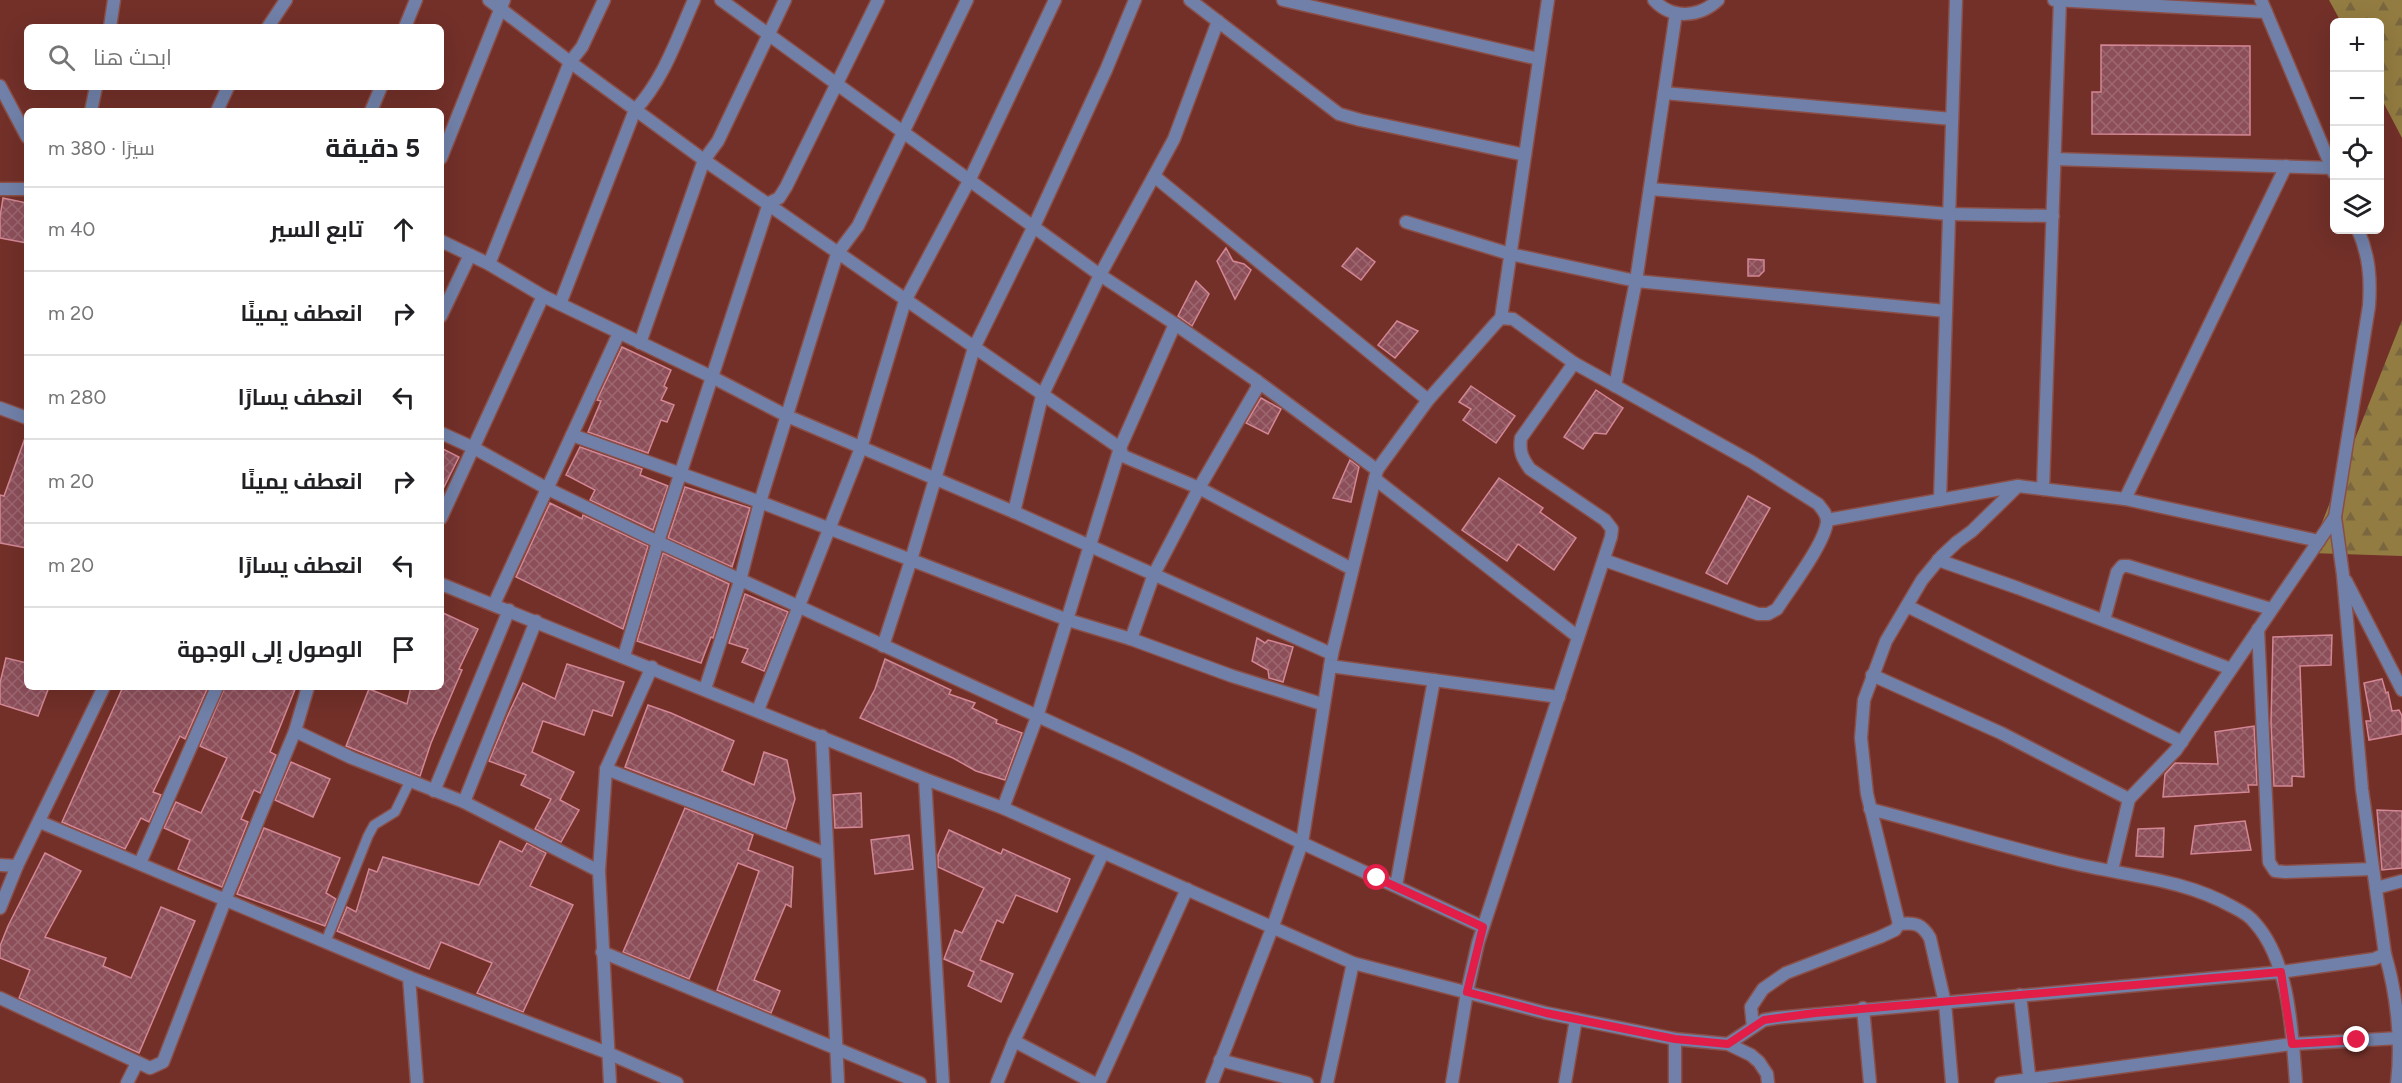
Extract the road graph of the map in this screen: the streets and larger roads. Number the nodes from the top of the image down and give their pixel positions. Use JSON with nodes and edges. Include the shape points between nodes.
{"nodes":[{"id":1,"x":114,"y":0,"type":"edge"},
{"id":2,"x":286,"y":0,"type":"edge"},
{"id":3,"x":416,"y":0,"type":"edge"},
{"id":4,"x":489,"y":0,"type":"edge"},
{"id":5,"x":604,"y":0,"type":"edge"},
{"id":6,"x":694,"y":0,"type":"edge"},
{"id":7,"x":721,"y":0,"type":"edge"},
{"id":8,"x":785,"y":0,"type":"edge"},
{"id":9,"x":878,"y":0,"type":"edge"},
{"id":10,"x":967,"y":0,"type":"edge"},
{"id":11,"x":1055,"y":0,"type":"edge"},
{"id":12,"x":1135,"y":0,"type":"edge"},
{"id":13,"x":1190,"y":0,"type":"edge"},
{"id":14,"x":1283,"y":0,"type":"edge"},
{"id":15,"x":1548,"y":0,"type":"edge"},
{"id":16,"x":1654,"y":0,"type":"edge"},
{"id":17,"x":1718,"y":0,"type":"edge"},
{"id":18,"x":1956,"y":0,"type":"edge"},
{"id":19,"x":2054,"y":0,"type":"edge"},
{"id":20,"x":2060,"y":0,"type":"edge"},
{"id":21,"x":502,"y":4,"type":"edge"},
{"id":22,"x":2263,"y":6,"type":"edge"},
{"id":23,"x":1676,"y":14,"type":"junction"},
{"id":24,"x":1218,"y":21,"type":"junction"},
{"id":25,"x":110,"y":24,"type":"edge"},
{"id":26,"x":270,"y":24,"type":"edge"},
{"id":27,"x":406,"y":24,"type":"edge"},
{"id":28,"x":769,"y":35,"type":"junction"},
{"id":29,"x":1539,"y":59,"type":"junction"},
{"id":30,"x":570,"y":62,"type":"junction"},
{"id":31,"x":837,"y":84,"type":"junction"},
{"id":32,"x":0,"y":86,"type":"edge"},
{"id":33,"x":95,"y":90,"type":"edge"},
{"id":34,"x":227,"y":90,"type":"edge"},
{"id":35,"x":380,"y":90,"type":"edge"},
{"id":36,"x":1664,"y":93,"type":"junction"},
{"id":37,"x":92,"y":108,"type":"edge"},
{"id":38,"x":218,"y":108,"type":"edge"},
{"id":39,"x":372,"y":108,"type":"edge"},
{"id":40,"x":635,"y":111,"type":"junction"},
{"id":41,"x":1952,"y":119,"type":"junction"},
{"id":42,"x":24,"y":131,"type":"edge"},
{"id":43,"x":903,"y":132,"type":"junction"},
{"id":44,"x":444,"y":150,"type":"edge"},
{"id":45,"x":1525,"y":155,"type":"junction"},
{"id":46,"x":2055,"y":159,"type":"junction"},
{"id":47,"x":704,"y":160,"type":"junction"},
{"id":48,"x":2330,"y":164,"type":"edge"},
{"id":49,"x":2286,"y":166,"type":"junction"},
{"id":50,"x":2330,"y":171,"type":"edge"},
{"id":51,"x":1154,"y":176,"type":"junction"},
{"id":52,"x":970,"y":179,"type":"junction"},
{"id":53,"x":0,"y":189,"type":"edge"},
{"id":54,"x":24,"y":189,"type":"edge"},
{"id":55,"x":1650,"y":189,"type":"junction"},
{"id":56,"x":769,"y":203,"type":"junction"},
{"id":57,"x":1949,"y":214,"type":"junction"},
{"id":58,"x":2053,"y":216,"type":"junction"},
{"id":59,"x":1406,"y":222,"type":"dead end"},
{"id":60,"x":1034,"y":226,"type":"junction"},
{"id":61,"x":2360,"y":234,"type":"edge"},
{"id":62,"x":444,"y":242,"type":"edge"},
{"id":63,"x":837,"y":254,"type":"junction"},
{"id":64,"x":1510,"y":254,"type":"junction"},
{"id":65,"x":470,"y":255,"type":"junction"},
{"id":66,"x":489,"y":264,"type":"junction"},
{"id":67,"x":1100,"y":275,"type":"junction"},
{"id":68,"x":1636,"y":281,"type":"junction"},
{"id":69,"x":543,"y":296,"type":"junction"},
{"id":70,"x":905,"y":301,"type":"junction"},
{"id":71,"x":560,"y":304,"type":"junction"},
{"id":72,"x":444,"y":310,"type":"edge"},
{"id":73,"x":1946,"y":311,"type":"junction"},
{"id":74,"x":1501,"y":318,"type":"junction"},
{"id":75,"x":1175,"y":324,"type":"junction"},
{"id":76,"x":619,"y":333,"type":"junction"},
{"id":77,"x":640,"y":343,"type":"junction"},
{"id":78,"x":974,"y":348,"type":"junction"},
{"id":79,"x":1574,"y":363,"type":"junction"},
{"id":80,"x":712,"y":377,"type":"junction"},
{"id":81,"x":1257,"y":381,"type":"junction"},
{"id":82,"x":1615,"y":386,"type":"junction"},
{"id":83,"x":1042,"y":396,"type":"junction"},
{"id":84,"x":1428,"y":400,"type":"junction"},
{"id":85,"x":0,"y":408,"type":"edge"},
{"id":86,"x":787,"y":416,"type":"junction"},
{"id":87,"x":24,"y":417,"type":"edge"},
{"id":88,"x":444,"y":434,"type":"edge"},
{"id":89,"x":572,"y":435,"type":"junction"},
{"id":90,"x":474,"y":448,"type":"junction"},
{"id":91,"x":861,"y":448,"type":"junction"},
{"id":92,"x":1120,"y":448,"type":"junction"},
{"id":93,"x":680,"y":475,"type":"junction"},
{"id":94,"x":1376,"y":475,"type":"junction"},
{"id":95,"x":934,"y":479,"type":"junction"},
{"id":96,"x":2018,"y":486,"type":"junction"},
{"id":97,"x":546,"y":488,"type":"junction"},
{"id":98,"x":1199,"y":488,"type":"junction"},
{"id":99,"x":2043,"y":489,"type":"junction"},
{"id":100,"x":2125,"y":498,"type":"junction"},
{"id":101,"x":1940,"y":500,"type":"junction"},
{"id":102,"x":760,"y":502,"type":"junction"},
{"id":103,"x":444,"y":512,"type":"edge"},
{"id":104,"x":1014,"y":512,"type":"junction"},
{"id":105,"x":2334,"y":517,"type":"junction"},
{"id":106,"x":1827,"y":520,"type":"junction"},
{"id":107,"x":828,"y":529,"type":"junction"},
{"id":108,"x":658,"y":542,"type":"junction"},
{"id":109,"x":2319,"y":542,"type":"junction"},
{"id":110,"x":1090,"y":547,"type":"junction"},
{"id":111,"x":911,"y":560,"type":"junction"},
{"id":112,"x":1604,"y":560,"type":"junction"},
{"id":113,"x":1938,"y":560,"type":"junction"},
{"id":114,"x":1352,"y":569,"type":"junction"},
{"id":115,"x":1154,"y":574,"type":"junction"},
{"id":116,"x":2343,"y":574,"type":"junction"},
{"id":117,"x":740,"y":581,"type":"junction"},
{"id":118,"x":444,"y":585,"type":"edge"},
{"id":119,"x":494,"y":604,"type":"junction"},
{"id":120,"x":1906,"y":606,"type":"junction"},
{"id":121,"x":798,"y":607,"type":"junction"},
{"id":122,"x":2271,"y":609,"type":"junction"},
{"id":123,"x":509,"y":610,"type":"junction"},
{"id":124,"x":1068,"y":620,"type":"junction"},
{"id":125,"x":2104,"y":620,"type":"junction"},
{"id":126,"x":536,"y":621,"type":"junction"},
{"id":127,"x":2258,"y":629,"type":"junction"},
{"id":128,"x":1578,"y":637,"type":"junction"},
{"id":129,"x":1131,"y":639,"type":"junction"},
{"id":130,"x":883,"y":646,"type":"junction"},
{"id":131,"x":624,"y":656,"type":"junction"},
{"id":132,"x":1331,"y":660,"type":"junction"},
{"id":133,"x":651,"y":667,"type":"junction"},
{"id":134,"x":2231,"y":669,"type":"junction"},
{"id":135,"x":1872,"y":675,"type":"junction"},
{"id":136,"x":1434,"y":680,"type":"junction"},
{"id":137,"x":705,"y":689,"type":"junction"},
{"id":138,"x":103,"y":690,"type":"edge"},
{"id":139,"x":216,"y":690,"type":"edge"},
{"id":140,"x":307,"y":690,"type":"edge"},
{"id":141,"x":2402,"y":690,"type":"edge"},
{"id":142,"x":1559,"y":697,"type":"junction"},
{"id":143,"x":1322,"y":704,"type":"junction"},
{"id":144,"x":758,"y":710,"type":"junction"},
{"id":145,"x":1037,"y":717,"type":"junction"},
{"id":146,"x":295,"y":730,"type":"junction"},
{"id":147,"x":822,"y":736,"type":"junction"},
{"id":148,"x":2182,"y":742,"type":"junction"},
{"id":149,"x":606,"y":769,"type":"junction"},
{"id":150,"x":925,"y":779,"type":"junction"},
{"id":151,"x":434,"y":790,"type":"junction"},
{"id":152,"x":2129,"y":799,"type":"junction"},
{"id":153,"x":464,"y":802,"type":"junction"},
{"id":154,"x":1003,"y":808,"type":"junction"},
{"id":155,"x":1870,"y":808,"type":"junction"},
{"id":156,"x":40,"y":822,"type":"junction"},
{"id":157,"x":1302,"y":843,"type":"junction"},
{"id":158,"x":827,"y":854,"type":"junction"},
{"id":159,"x":1103,"y":854,"type":"junction"},
{"id":160,"x":140,"y":863,"type":"junction"},
{"id":161,"x":0,"y":865,"type":"edge"},
{"id":162,"x":17,"y":866,"type":"junction"},
{"id":163,"x":2373,"y":869,"type":"junction"},
{"id":164,"x":2112,"y":870,"type":"junction"},
{"id":165,"x":599,"y":871,"type":"junction"},
{"id":166,"x":2402,"y":881,"type":"edge"},
{"id":167,"x":1396,"y":886,"type":"junction"},
{"id":168,"x":2376,"y":888,"type":"junction"},
{"id":169,"x":1187,"y":889,"type":"junction"},
{"id":170,"x":226,"y":898,"type":"junction"},
{"id":171,"x":0,"y":908,"type":"edge"},
{"id":172,"x":1899,"y":924,"type":"junction"},
{"id":173,"x":1273,"y":926,"type":"junction"},
{"id":174,"x":1483,"y":927,"type":"junction"},
{"id":175,"x":602,"y":952,"type":"junction"},
{"id":176,"x":2385,"y":954,"type":"junction"},
{"id":177,"x":1353,"y":963,"type":"junction"},
{"id":178,"x":2281,"y":972,"type":"junction"},
{"id":179,"x":409,"y":977,"type":"junction"},
{"id":180,"x":1467,"y":992,"type":"junction"},
{"id":181,"x":2398,"y":994,"type":"edge"},
{"id":182,"x":2020,"y":995,"type":"junction"},
{"id":183,"x":0,"y":998,"type":"edge"},
{"id":184,"x":1945,"y":1003,"type":"junction"},
{"id":185,"x":1863,"y":1008,"type":"junction"},
{"id":186,"x":1576,"y":1019,"type":"junction"},
{"id":187,"x":1753,"y":1027,"type":"junction"},
{"id":188,"x":2400,"y":1038,"type":"junction"},
{"id":189,"x":1675,"y":1039,"type":"junction"},
{"id":190,"x":1014,"y":1041,"type":"junction"},
{"id":191,"x":1728,"y":1044,"type":"junction"},
{"id":192,"x":2292,"y":1044,"type":"junction"},
{"id":193,"x":836,"y":1049,"type":"junction"},
{"id":194,"x":608,"y":1053,"type":"junction"},
{"id":195,"x":1220,"y":1060,"type":"junction"},
{"id":196,"x":137,"y":1062,"type":"junction"},
{"id":197,"x":2030,"y":1082,"type":"edge"},
{"id":198,"x":127,"y":1083,"type":"edge"},
{"id":199,"x":417,"y":1083,"type":"edge"},
{"id":200,"x":610,"y":1083,"type":"edge"},
{"id":201,"x":677,"y":1083,"type":"edge"},
{"id":202,"x":838,"y":1083,"type":"edge"},
{"id":203,"x":920,"y":1083,"type":"edge"},
{"id":204,"x":943,"y":1083,"type":"edge"},
{"id":205,"x":997,"y":1083,"type":"edge"},
{"id":206,"x":1094,"y":1083,"type":"edge"},
{"id":207,"x":1099,"y":1083,"type":"edge"},
{"id":208,"x":1212,"y":1083,"type":"edge"},
{"id":209,"x":1307,"y":1083,"type":"edge"},
{"id":210,"x":1327,"y":1083,"type":"edge"},
{"id":211,"x":1452,"y":1083,"type":"edge"},
{"id":212,"x":1565,"y":1083,"type":"edge"},
{"id":213,"x":1675,"y":1083,"type":"edge"},
{"id":214,"x":1768,"y":1083,"type":"edge"},
{"id":215,"x":1870,"y":1083,"type":"edge"},
{"id":216,"x":1952,"y":1083,"type":"edge"},
{"id":217,"x":2001,"y":1083,"type":"edge"},
{"id":218,"x":2296,"y":1083,"type":"edge"},
{"id":219,"x":2397,"y":1083,"type":"edge"}],
"edges":[{"from":1,"to":25,"type":"street"},
{"from":2,"to":26,"type":"street"},
{"from":3,"to":27,"type":"street"},
{"from":4,"to":21,"type":"street"},
{"from":5,"to":30,"type":"street","via":[[582,47]]},
{"from":6,"to":40,"type":"street","via":[[661,76]]},
{"from":7,"to":28,"type":"street"},
{"from":8,"to":28,"type":"street"},
{"from":9,"to":31,"type":"street"},
{"from":10,"to":43,"type":"street"},
{"from":11,"to":52,"type":"street"},
{"from":12,"to":60,"type":"street"},
{"from":13,"to":24,"type":"street"},
{"from":14,"to":29,"type":"street"},
{"from":15,"to":29,"type":"street"},
{"from":16,"to":23,"type":"street"},
{"from":17,"to":23,"type":"street","via":[[1698,13]]},
{"from":18,"to":41,"type":"street"},
{"from":19,"to":20,"type":"street"},
{"from":20,"to":22,"type":"street"},
{"from":20,"to":46,"type":"street"},
{"from":21,"to":30,"type":"street"},
{"from":21,"to":44,"type":"street"},
{"from":22,"to":48,"type":"street"},
{"from":23,"to":36,"type":"street"},
{"from":24,"to":45,"type":"street","via":[[1340,114]]},
{"from":24,"to":51,"type":"street","via":[[1174,139]]},
{"from":28,"to":31,"type":"street"},
{"from":28,"to":47,"type":"street","via":[[718,141]]},
{"from":29,"to":45,"type":"street"},
{"from":30,"to":40,"type":"street"},
{"from":30,"to":66,"type":"street"},
{"from":31,"to":43,"type":"street"},
{"from":31,"to":56,"type":"street","via":[[786,188]]},
{"from":32,"to":42,"type":"street"},
{"from":33,"to":37,"type":"street"},
{"from":34,"to":38,"type":"street"},
{"from":35,"to":39,"type":"street"},
{"from":36,"to":41,"type":"street"},
{"from":36,"to":55,"type":"street"},
{"from":40,"to":47,"type":"street"},
{"from":40,"to":71,"type":"street"},
{"from":41,"to":57,"type":"street"},
{"from":43,"to":52,"type":"street"},
{"from":43,"to":63,"type":"street","via":[[858,226]]},
{"from":45,"to":64,"type":"street"},
{"from":46,"to":49,"type":"street"},
{"from":46,"to":58,"type":"street"},
{"from":47,"to":56,"type":"street"},
{"from":47,"to":77,"type":"street"},
{"from":49,"to":50,"type":"street"},
{"from":49,"to":100,"type":"street"},
{"from":51,"to":67,"type":"street"},
{"from":51,"to":84,"type":"street"},
{"from":52,"to":60,"type":"street"},
{"from":52,"to":70,"type":"street"},
{"from":53,"to":54,"type":"street"},
{"from":55,"to":57,"type":"street"},
{"from":55,"to":68,"type":"street"},
{"from":56,"to":63,"type":"street"},
{"from":56,"to":80,"type":"street"},
{"from":57,"to":58,"type":"street"},
{"from":57,"to":73,"type":"street"},
{"from":58,"to":99,"type":"street"},
{"from":59,"to":64,"type":"street"},
{"from":60,"to":67,"type":"street"},
{"from":60,"to":78,"type":"street"},
{"from":61,"to":105,"type":"street","via":[[2368,256],[2369,306]]},
{"from":62,"to":65,"type":"street"},
{"from":63,"to":70,"type":"street"},
{"from":63,"to":86,"type":"street"},
{"from":64,"to":68,"type":"street"},
{"from":64,"to":74,"type":"street"},
{"from":65,"to":66,"type":"street"},
{"from":65,"to":72,"type":"street"},
{"from":66,"to":69,"type":"street"},
{"from":67,"to":75,"type":"street"},
{"from":67,"to":83,"type":"street"},
{"from":68,"to":73,"type":"street"},
{"from":68,"to":82,"type":"street"},
{"from":69,"to":71,"type":"street"},
{"from":69,"to":90,"type":"street"},
{"from":70,"to":78,"type":"street"},
{"from":70,"to":91,"type":"street"},
{"from":71,"to":76,"type":"street"},
{"from":73,"to":101,"type":"street"},
{"from":74,"to":79,"type":"street","via":[[1514,319]]},
{"from":74,"to":84,"type":"street"},
{"from":75,"to":81,"type":"street"},
{"from":75,"to":92,"type":"street"},
{"from":76,"to":77,"type":"street"},
{"from":76,"to":89,"type":"street"},
{"from":77,"to":80,"type":"street"},
{"from":78,"to":83,"type":"street"},
{"from":78,"to":95,"type":"street"},
{"from":79,"to":82,"type":"street"},
{"from":79,"to":112,"type":"street","via":[[1521,438],[1520,449],[1530,469],[1610,525],[1611,537]]},
{"from":80,"to":86,"type":"street"},
{"from":80,"to":93,"type":"street"},
{"from":81,"to":94,"type":"street"},
{"from":81,"to":98,"type":"street","via":[[1257,388]]},
{"from":82,"to":106,"type":"street","via":[[1752,462],[1818,504]]},
{"from":83,"to":92,"type":"street"},
{"from":83,"to":104,"type":"street"},
{"from":84,"to":94,"type":"street"},
{"from":85,"to":87,"type":"street"},
{"from":86,"to":91,"type":"street"},
{"from":86,"to":102,"type":"street"},
{"from":88,"to":90,"type":"street"},
{"from":89,"to":93,"type":"street"},
{"from":89,"to":97,"type":"street"},
{"from":90,"to":97,"type":"street"},
{"from":90,"to":103,"type":"street"},
{"from":91,"to":95,"type":"street"},
{"from":91,"to":107,"type":"street"},
{"from":92,"to":98,"type":"street","via":[[1123,456]]},
{"from":92,"to":110,"type":"street"},
{"from":93,"to":102,"type":"street"},
{"from":93,"to":108,"type":"street"},
{"from":94,"to":114,"type":"street"},
{"from":94,"to":128,"type":"street"},
{"from":95,"to":104,"type":"street"},
{"from":95,"to":111,"type":"street"},
{"from":96,"to":99,"type":"street"},
{"from":96,"to":101,"type":"street"},
{"from":96,"to":113,"type":"street"},
{"from":97,"to":108,"type":"street"},
{"from":97,"to":119,"type":"street"},
{"from":98,"to":114,"type":"street"},
{"from":98,"to":115,"type":"street"},
{"from":99,"to":100,"type":"street"},
{"from":100,"to":109,"type":"street"},
{"from":101,"to":106,"type":"street"},
{"from":102,"to":107,"type":"street"},
{"from":102,"to":117,"type":"street"},
{"from":104,"to":110,"type":"street"},
{"from":105,"to":109,"type":"street"},
{"from":105,"to":116,"type":"street"},
{"from":106,"to":112,"type":"street","via":[[1819,543],[1777,609],[1768,614],[1758,614]]},
{"from":107,"to":111,"type":"street"},
{"from":107,"to":121,"type":"street"},
{"from":108,"to":117,"type":"street"},
{"from":108,"to":131,"type":"street"},
{"from":109,"to":122,"type":"street"},
{"from":110,"to":115,"type":"street"},
{"from":110,"to":124,"type":"street"},
{"from":111,"to":124,"type":"street"},
{"from":111,"to":130,"type":"street"},
{"from":112,"to":128,"type":"street"},
{"from":113,"to":120,"type":"street"},
{"from":113,"to":125,"type":"street"},
{"from":114,"to":132,"type":"street"},
{"from":115,"to":129,"type":"street"},
{"from":115,"to":132,"type":"street"},
{"from":116,"to":141,"type":"street"},
{"from":116,"to":163,"type":"street"},
{"from":117,"to":121,"type":"street"},
{"from":117,"to":137,"type":"street"},
{"from":118,"to":119,"type":"street"},
{"from":119,"to":123,"type":"street"},
{"from":120,"to":135,"type":"street"},
{"from":120,"to":148,"type":"street"},
{"from":121,"to":130,"type":"street"},
{"from":121,"to":144,"type":"street"},
{"from":122,"to":125,"type":"street","via":[[2122,566]]},
{"from":122,"to":127,"type":"street"},
{"from":123,"to":126,"type":"street"},
{"from":123,"to":151,"type":"street"},
{"from":124,"to":129,"type":"street"},
{"from":124,"to":145,"type":"street"},
{"from":125,"to":134,"type":"street"},
{"from":126,"to":131,"type":"street"},
{"from":126,"to":153,"type":"street"},
{"from":127,"to":134,"type":"street"},
{"from":127,"to":163,"type":"street","via":[[2269,862],[2275,871],[2285,872]]},
{"from":128,"to":142,"type":"street"},
{"from":129,"to":143,"type":"street"},
{"from":130,"to":145,"type":"street"},
{"from":131,"to":133,"type":"street"},
{"from":132,"to":136,"type":"street"},
{"from":132,"to":143,"type":"street"},
{"from":133,"to":137,"type":"street"},
{"from":133,"to":149,"type":"street"},
{"from":134,"to":148,"type":"street"},
{"from":135,"to":152,"type":"street"},
{"from":135,"to":155,"type":"street","via":[[1864,700],[1861,738]]},
{"from":136,"to":142,"type":"street"},
{"from":136,"to":167,"type":"street"},
{"from":137,"to":144,"type":"street"},
{"from":138,"to":156,"type":"street"},
{"from":139,"to":160,"type":"street"},
{"from":140,"to":146,"type":"street"},
{"from":142,"to":174,"type":"street"},
{"from":143,"to":157,"type":"street"},
{"from":144,"to":147,"type":"street"},
{"from":145,"to":154,"type":"street"},
{"from":145,"to":157,"type":"street"},
{"from":146,"to":151,"type":"street","via":[[352,758]]},
{"from":146,"to":170,"type":"street"},
{"from":147,"to":150,"type":"street"},
{"from":147,"to":158,"type":"street"},
{"from":148,"to":152,"type":"street"},
{"from":149,"to":158,"type":"street"},
{"from":149,"to":165,"type":"street"},
{"from":150,"to":154,"type":"street"},
{"from":150,"to":204,"type":"street"},
{"from":151,"to":153,"type":"street"},
{"from":152,"to":164,"type":"street"},
{"from":153,"to":165,"type":"street"},
{"from":154,"to":159,"type":"street"},
{"from":155,"to":164,"type":"street","via":[[2066,862]]},
{"from":155,"to":172,"type":"street"},
{"from":156,"to":160,"type":"street"},
{"from":156,"to":162,"type":"street"},
{"from":157,"to":167,"type":"street"},
{"from":157,"to":173,"type":"street"},
{"from":158,"to":193,"type":"street"},
{"from":159,"to":169,"type":"street"},
{"from":159,"to":190,"type":"street"},
{"from":160,"to":170,"type":"street"},
{"from":161,"to":162,"type":"street"},
{"from":162,"to":171,"type":"street"},
{"from":163,"to":168,"type":"street"},
{"from":164,"to":178,"type":"street","via":[[2203,891],[2243,913],[2255,922]]},
{"from":165,"to":175,"type":"street"},
{"from":166,"to":168,"type":"street"},
{"from":167,"to":174,"type":"street"},
{"from":168,"to":176,"type":"street"},
{"from":169,"to":173,"type":"street"},
{"from":169,"to":207,"type":"street"},
{"from":170,"to":179,"type":"street"},
{"from":170,"to":196,"type":"street","via":[[163,1062],[150,1068]]},
{"from":172,"to":184,"type":"street","via":[[1918,924],[1925,929]]},
{"from":172,"to":187,"type":"street","via":[[1895,930],[1786,973],[1763,989],[1751,1007]]},
{"from":173,"to":177,"type":"street"},
{"from":173,"to":195,"type":"street"},
{"from":174,"to":180,"type":"street"},
{"from":175,"to":193,"type":"street"},
{"from":175,"to":194,"type":"street"},
{"from":176,"to":178,"type":"street","via":[[2374,959]]},
{"from":176,"to":181,"type":"street"},
{"from":177,"to":180,"type":"street"},
{"from":177,"to":210,"type":"street"},
{"from":178,"to":182,"type":"street"},
{"from":178,"to":192,"type":"street"},
{"from":179,"to":194,"type":"street"},
{"from":179,"to":199,"type":"street"},
{"from":180,"to":186,"type":"street"},
{"from":180,"to":211,"type":"street"},
{"from":181,"to":188,"type":"street"},
{"from":182,"to":184,"type":"street"},
{"from":182,"to":197,"type":"street"},
{"from":183,"to":196,"type":"street"},
{"from":184,"to":185,"type":"street"},
{"from":184,"to":216,"type":"street"},
{"from":185,"to":187,"type":"street","via":[[1764,1020]]},
{"from":185,"to":215,"type":"street"},
{"from":186,"to":189,"type":"street"},
{"from":186,"to":212,"type":"street"},
{"from":187,"to":191,"type":"street"},
{"from":188,"to":192,"type":"street"},
{"from":188,"to":219,"type":"street"},
{"from":189,"to":191,"type":"street"},
{"from":189,"to":213,"type":"street"},
{"from":190,"to":205,"type":"street"},
{"from":190,"to":206,"type":"street"},
{"from":191,"to":214,"type":"street","via":[[1751,1055],[1767,1074]]},
{"from":192,"to":197,"type":"street"},
{"from":192,"to":218,"type":"street"},
{"from":193,"to":202,"type":"street"},
{"from":193,"to":203,"type":"street"},
{"from":194,"to":200,"type":"street"},
{"from":194,"to":201,"type":"street"},
{"from":195,"to":208,"type":"street"},
{"from":195,"to":209,"type":"street"},
{"from":196,"to":198,"type":"street"},
{"from":197,"to":217,"type":"street"}]}
